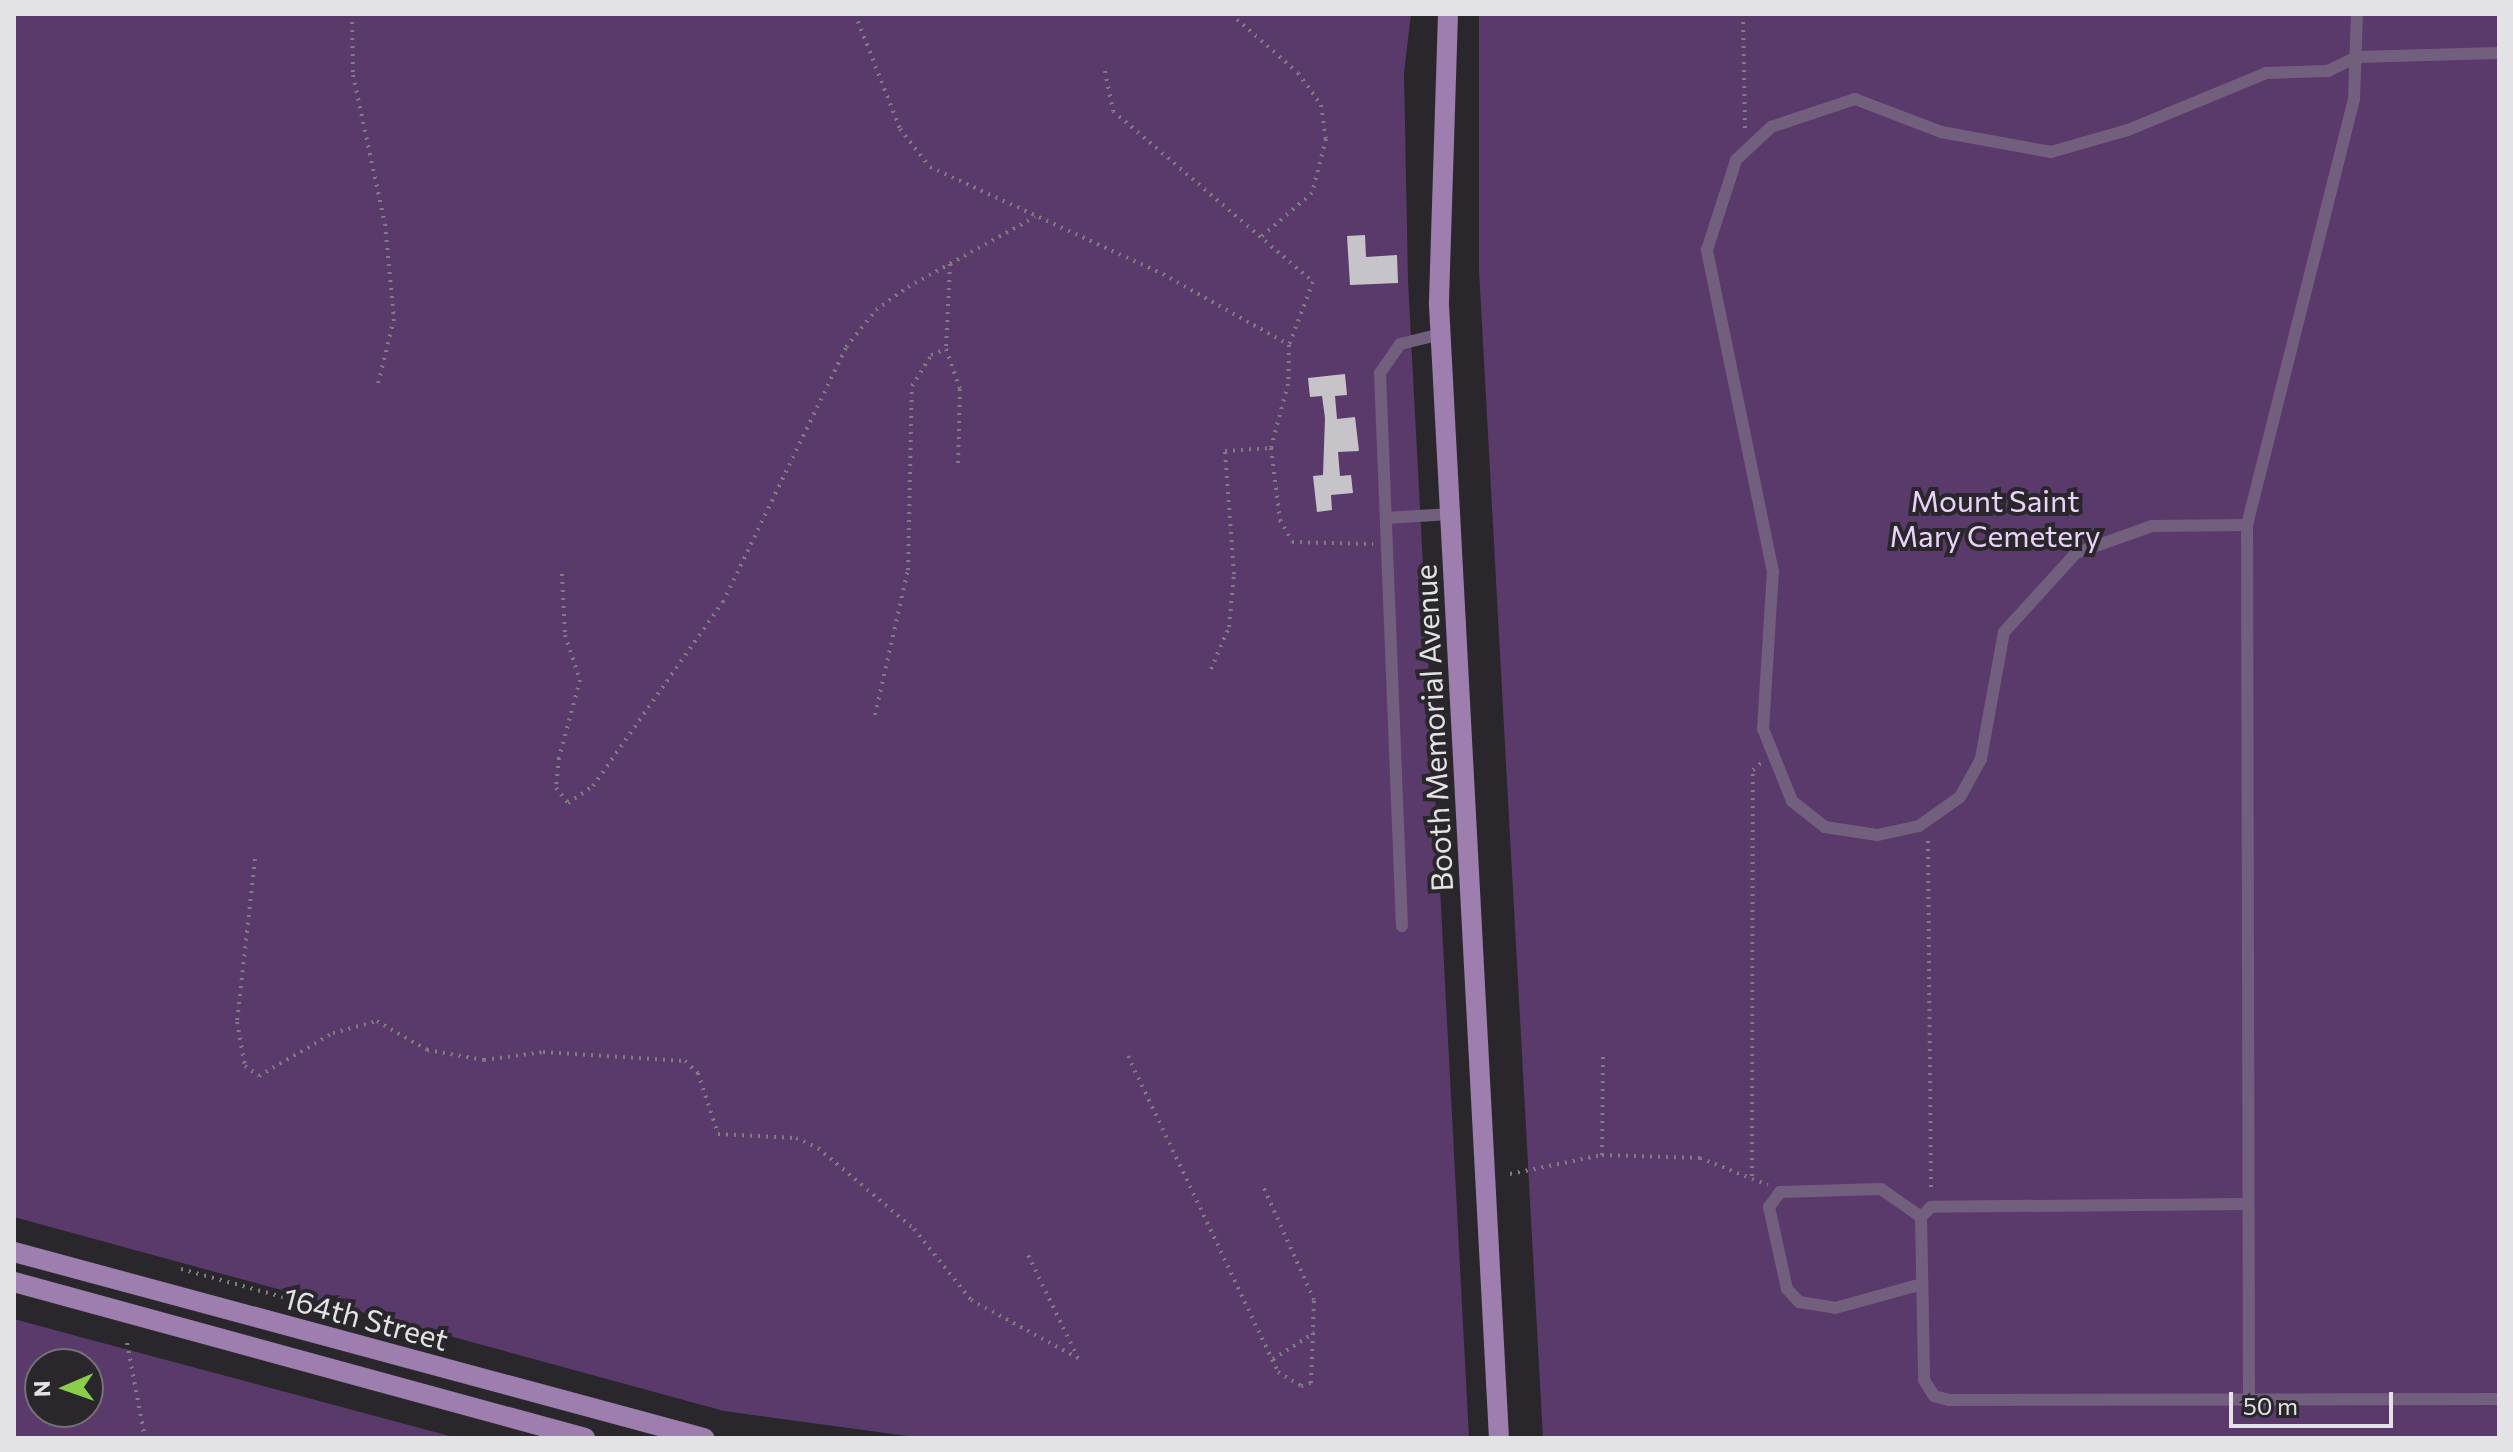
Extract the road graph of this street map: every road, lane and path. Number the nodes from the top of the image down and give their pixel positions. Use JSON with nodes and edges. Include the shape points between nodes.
{"nodes":[{"id":1,"x":352,"y":14,"type":"edge"},
{"id":2,"x":855,"y":14,"type":"edge"},
{"id":3,"x":1231,"y":14,"type":"edge"},
{"id":4,"x":1448,"y":14,"type":"edge"},
{"id":5,"x":1743,"y":14,"type":"edge"},
{"id":6,"x":2357,"y":14,"type":"edge"},
{"id":7,"x":2499,"y":53,"type":"edge"},
{"id":8,"x":2357,"y":57,"type":"junction"},
{"id":9,"x":1105,"y":71,"type":"dead end"},
{"id":10,"x":1746,"y":151,"type":"junction"},
{"id":11,"x":1035,"y":217,"type":"junction"},
{"id":12,"x":1262,"y":236,"type":"junction"},
{"id":13,"x":950,"y":264,"type":"junction"},
{"id":14,"x":1441,"y":334,"type":"junction"},
{"id":15,"x":1289,"y":345,"type":"junction"},
{"id":16,"x":946,"y":349,"type":"junction"},
{"id":17,"x":378,"y":384,"type":"dead end"},
{"id":18,"x":1271,"y":448,"type":"junction"},
{"id":19,"x":958,"y":465,"type":"dead end"},
{"id":20,"x":1451,"y":514,"type":"junction"},
{"id":21,"x":1386,"y":518,"type":"junction"},
{"id":22,"x":2247,"y":525,"type":"junction"},
{"id":23,"x":1387,"y":544,"type":"junction"},
{"id":24,"x":562,"y":574,"type":"dead end"},
{"id":25,"x":1211,"y":669,"type":"dead end"},
{"id":26,"x":875,"y":715,"type":"dead end"},
{"id":27,"x":1769,"y":755,"type":"junction"},
{"id":28,"x":1928,"y":820,"type":"junction"},
{"id":29,"x":255,"y":859,"type":"dead end"},
{"id":30,"x":1402,"y":926,"type":"dead end"},
{"id":31,"x":1603,"y":1053,"type":"dead end"},
{"id":32,"x":1128,"y":1056,"type":"dead end"},
{"id":33,"x":1602,"y":1155,"type":"junction"},
{"id":34,"x":1510,"y":1174,"type":"dead end"},
{"id":35,"x":1752,"y":1176,"type":"junction"},
{"id":36,"x":1264,"y":1188,"type":"dead end"},
{"id":37,"x":1780,"y":1192,"type":"junction"},
{"id":38,"x":2247,"y":1204,"type":"junction"},
{"id":39,"x":1931,"y":1207,"type":"junction"},
{"id":40,"x":1921,"y":1217,"type":"junction"},
{"id":41,"x":1026,"y":1251,"type":"dead end"},
{"id":42,"x":14,"y":1252,"type":"edge"},
{"id":43,"x":181,"y":1269,"type":"dead end"},
{"id":44,"x":14,"y":1282,"type":"edge"},
{"id":45,"x":1922,"y":1284,"type":"junction"},
{"id":46,"x":402,"y":1330,"type":"dead end"},
{"id":47,"x":1314,"y":1333,"type":"junction"},
{"id":48,"x":127,"y":1343,"type":"dead end"},
{"id":49,"x":1273,"y":1359,"type":"junction"},
{"id":50,"x":2249,"y":1399,"type":"junction"},
{"id":51,"x":2499,"y":1399,"type":"edge"},
{"id":52,"x":145,"y":1438,"type":"edge"},
{"id":53,"x":585,"y":1438,"type":"edge"},
{"id":54,"x":704,"y":1438,"type":"edge"},
{"id":55,"x":1499,"y":1438,"type":"edge"}],
"edges":[{"from":1,"to":17,"type":"path","via":[[353,75],[385,224],[394,319]]},
{"from":2,"to":11,"type":"path","via":[[900,129],[930,167]]},
{"from":3,"to":12,"type":"path","via":[[1298,73],[1321,105],[1326,139],[1312,193]]},
{"from":4,"to":14,"type":"street","name":"Booth Memorial Avenue"},
{"from":5,"to":10,"type":"path"},
{"from":6,"to":8,"type":"lane"},
{"from":7,"to":8,"type":"lane"},
{"from":8,"to":10,"type":"lane","via":[[2328,71],[2233,81],[2128,130],[2051,152],[1941,132],[1855,99],[1771,127]]},
{"from":8,"to":22,"type":"lane","via":[[2354,99]]},
{"from":9,"to":12,"type":"path","via":[[1113,111]]},
{"from":10,"to":27,"type":"lane","via":[[1722,195],[1707,250],[1773,572],[1763,729]]},
{"from":11,"to":13,"type":"path"},
{"from":11,"to":15,"type":"path","via":[[1163,274]]},
{"from":12,"to":15,"type":"path","via":[[1313,282]]},
{"from":13,"to":16,"type":"path"},
{"from":13,"to":24,"type":"path","via":[[876,310],[846,347],[723,602],[593,786],[568,803],[556,788],[580,680],[565,635]]},
{"from":14,"to":20,"type":"street","name":"Booth Memorial Avenue"},
{"from":14,"to":21,"type":"lane","via":[[1400,344],[1380,373]]},
{"from":15,"to":18,"type":"path","via":[[1288,384]]},
{"from":16,"to":19,"type":"path","via":[[960,389]]},
{"from":16,"to":26,"type":"path","via":[[931,355],[912,386],[908,570]]},
{"from":18,"to":23,"type":"path","via":[[1280,520],[1292,542]]},
{"from":18,"to":25,"type":"path","via":[[1225,451],[1234,574],[1229,627]]},
{"from":20,"to":21,"type":"lane"},
{"from":20,"to":55,"type":"street","name":"Booth Memorial Avenue"},
{"from":21,"to":23,"type":"lane"},
{"from":22,"to":28,"type":"lane","via":[[2152,526],[2110,536],[2045,579],[2004,632],[1981,759],[1960,797]]},
{"from":22,"to":38,"type":"lane"},
{"from":23,"to":30,"type":"lane"},
{"from":27,"to":28,"type":"lane","via":[[1792,801],[1825,827],[1877,835]]},
{"from":27,"to":35,"type":"path","via":[[1753,770]]},
{"from":28,"to":39,"type":"path"},
{"from":29,"to":41,"type":"path","via":[[237,1022],[245,1066],[259,1076],[333,1033],[377,1021],[427,1050],[484,1060],[543,1052],[685,1061],[698,1073],[718,1134],[796,1138],[818,1148],[914,1229],[971,1300],[1078,1358]]},
{"from":31,"to":33,"type":"path"},
{"from":32,"to":49,"type":"path"},
{"from":33,"to":34,"type":"path"},
{"from":33,"to":35,"type":"path","via":[[1700,1158]]},
{"from":35,"to":37,"type":"path"},
{"from":36,"to":47,"type":"path","via":[[1309,1287]]},
{"from":37,"to":40,"type":"lane","via":[[1881,1189]]},
{"from":37,"to":45,"type":"lane","via":[[1769,1207],[1774,1248],[1799,1302],[1835,1308]]},
{"from":38,"to":39,"type":"lane"},
{"from":38,"to":50,"type":"lane"},
{"from":39,"to":40,"type":"lane"},
{"from":40,"to":45,"type":"lane"},
{"from":42,"to":54,"type":"street","name":"164th Street"},
{"from":43,"to":46,"type":"path"},
{"from":44,"to":53,"type":"street","name":"164th Street"},
{"from":45,"to":50,"type":"lane","via":[[1924,1380],[1934,1396]]},
{"from":47,"to":49,"type":"path"},
{"from":47,"to":49,"type":"path","via":[[1311,1383],[1294,1386]]},
{"from":48,"to":52,"type":"path"},
{"from":50,"to":51,"type":"lane"}]}
